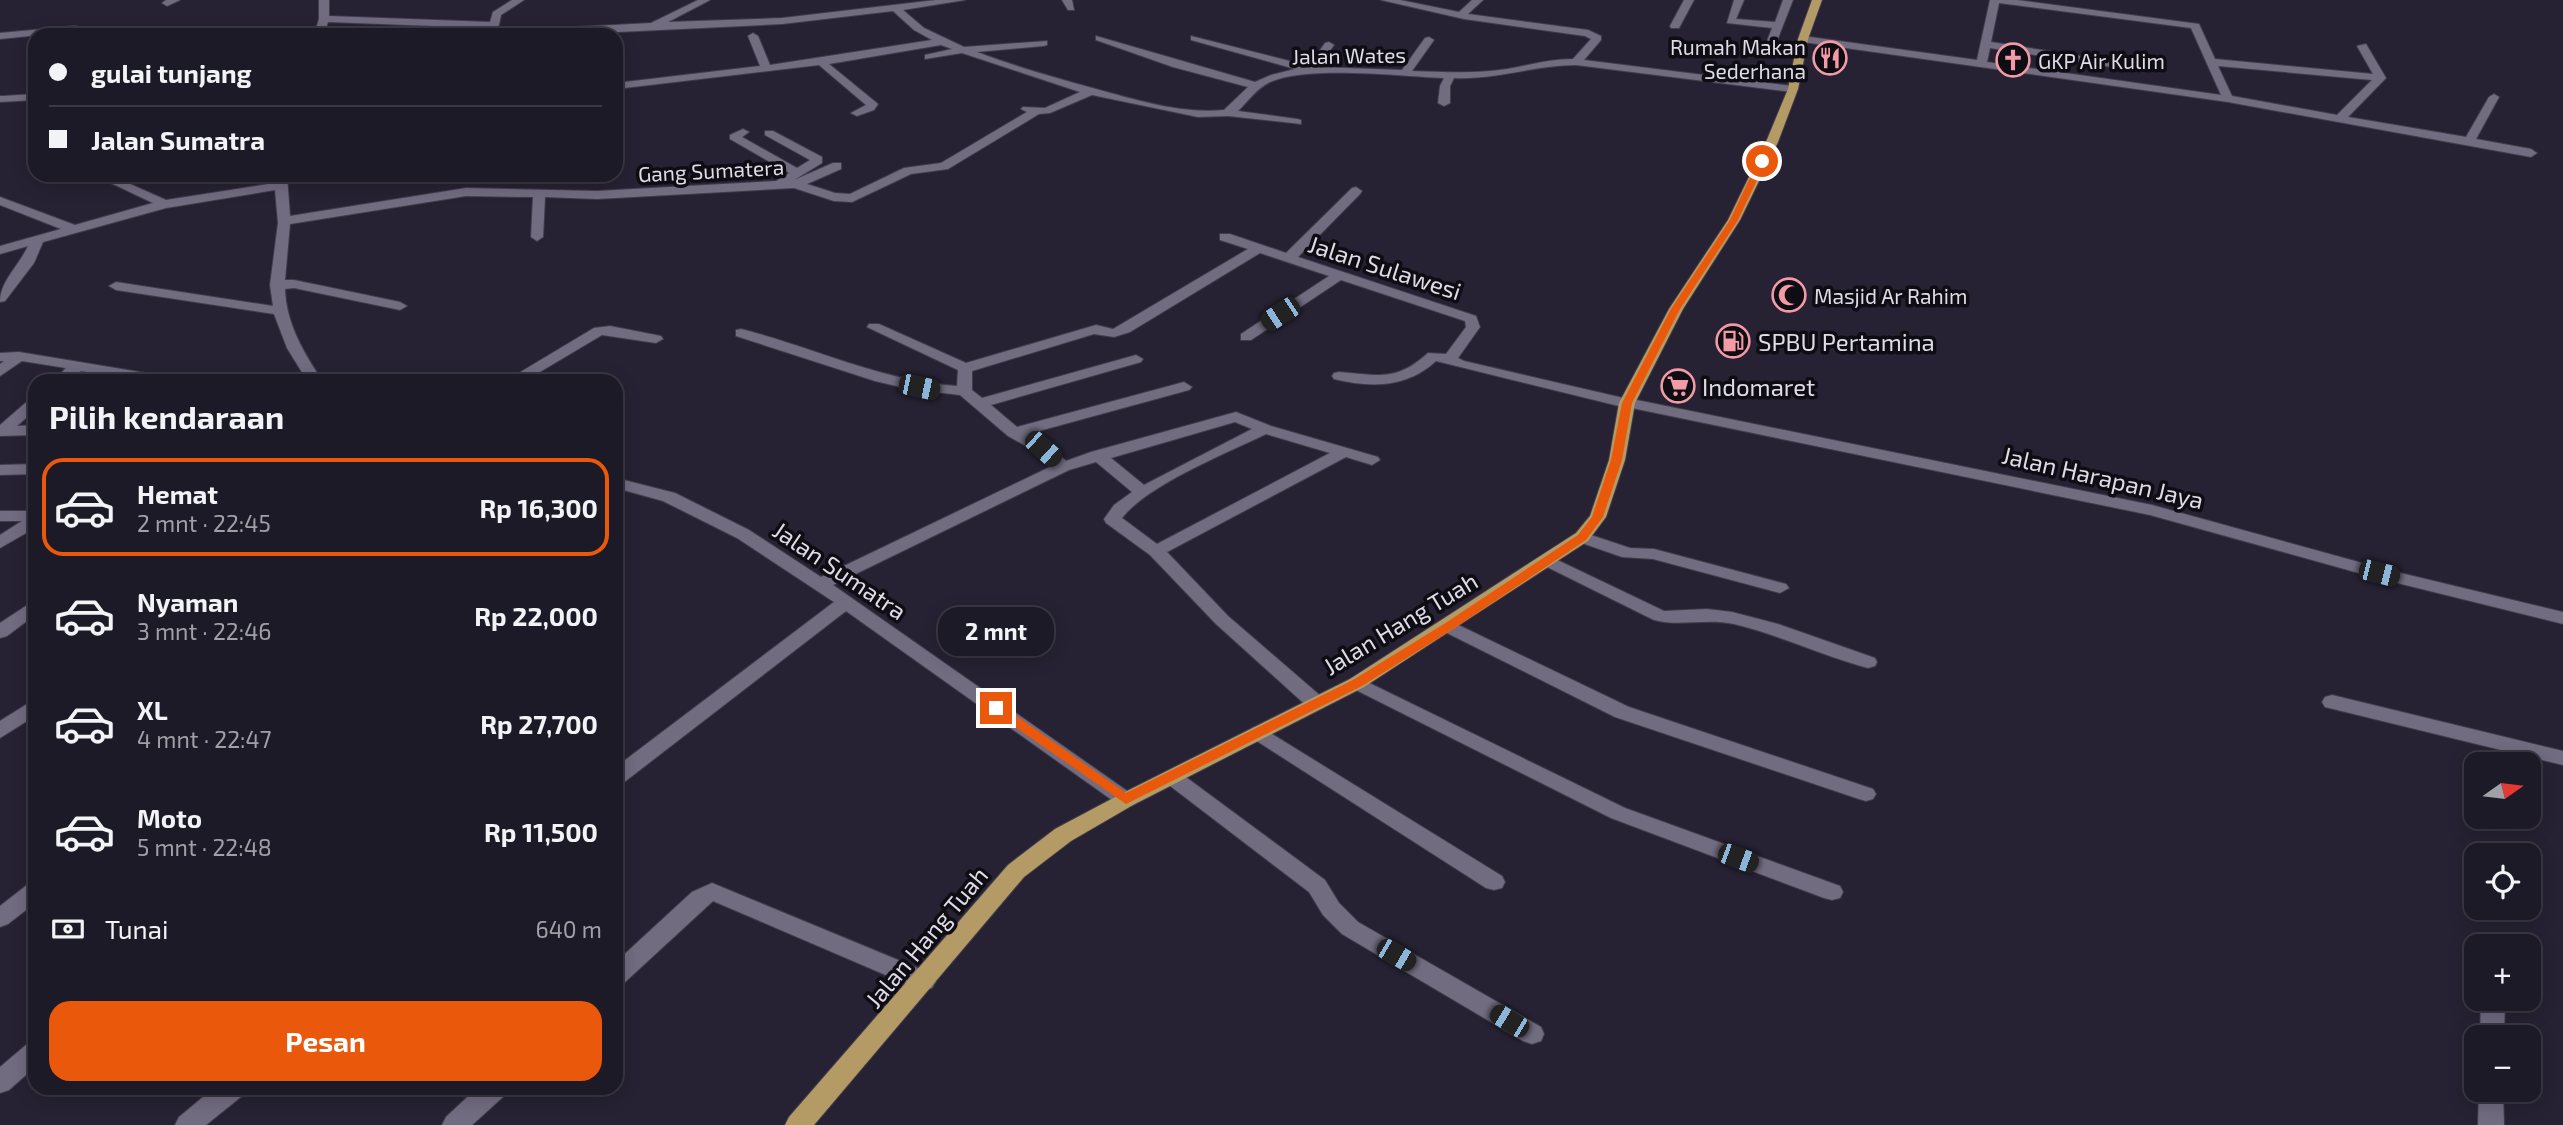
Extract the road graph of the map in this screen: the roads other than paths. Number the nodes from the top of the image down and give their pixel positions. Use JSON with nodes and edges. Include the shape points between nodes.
{"nodes":[{"id":1,"x":324,"y":0,"type":"edge"},
{"id":2,"x":519,"y":0,"type":"edge"},
{"id":3,"x":705,"y":0,"type":"edge"},
{"id":4,"x":960,"y":0,"type":"edge"},
{"id":5,"x":1389,"y":0,"type":"edge"},
{"id":6,"x":1478,"y":0,"type":"edge"},
{"id":7,"x":1689,"y":0,"type":"edge"},
{"id":8,"x":1739,"y":0,"type":"edge"},
{"id":9,"x":1788,"y":0,"type":"edge"},
{"id":10,"x":1817,"y":0,"type":"edge"},
{"id":11,"x":1995,"y":0,"type":"edge"},
{"id":12,"x":897,"y":8,"type":"junction"},
{"id":13,"x":1464,"y":16,"type":"junction"},
{"id":14,"x":324,"y":19,"type":"junction"},
{"id":15,"x":494,"y":25,"type":"junction"},
{"id":16,"x":1778,"y":25,"type":"junction"},
{"id":17,"x":653,"y":26,"type":"junction"},
{"id":18,"x":1675,"y":26,"type":"dead end"},
{"id":19,"x":321,"y":28,"type":"edge"},
{"id":20,"x":491,"y":28,"type":"edge"},
{"id":21,"x":614,"y":28,"type":"edge"},
{"id":22,"x":28,"y":33,"type":"edge"},
{"id":23,"x":0,"y":36,"type":"edge"},
{"id":24,"x":752,"y":36,"type":"dead end"},
{"id":25,"x":1100,"y":38,"type":"dead end"},
{"id":26,"x":1195,"y":38,"type":"dead end"},
{"id":27,"x":1804,"y":39,"type":"junction"},
{"id":28,"x":1429,"y":40,"type":"dead end"},
{"id":29,"x":941,"y":42,"type":"junction"},
{"id":30,"x":1043,"y":43,"type":"dead end"},
{"id":31,"x":1987,"y":44,"type":"junction"},
{"id":32,"x":1329,"y":45,"type":"dead end"},
{"id":33,"x":2362,"y":46,"type":"dead end"},
{"id":34,"x":1769,"y":49,"type":"dead end"},
{"id":35,"x":964,"y":50,"type":"junction"},
{"id":36,"x":929,"y":57,"type":"dead end"},
{"id":37,"x":821,"y":62,"type":"junction"},
{"id":38,"x":1576,"y":62,"type":"junction"},
{"id":39,"x":2213,"y":62,"type":"junction"},
{"id":40,"x":1981,"y":65,"type":"junction"},
{"id":41,"x":766,"y":68,"type":"junction"},
{"id":42,"x":2144,"y":69,"type":"dead end"},
{"id":43,"x":1311,"y":70,"type":"junction"},
{"id":44,"x":1406,"y":72,"type":"junction"},
{"id":45,"x":1451,"y":75,"type":"junction"},
{"id":46,"x":2381,"y":78,"type":"junction"},
{"id":47,"x":623,"y":85,"type":"edge"},
{"id":48,"x":1256,"y":86,"type":"junction"},
{"id":49,"x":1793,"y":89,"type":"junction"},
{"id":50,"x":1092,"y":91,"type":"junction"},
{"id":51,"x":28,"y":97,"type":"edge"},
{"id":52,"x":2494,"y":97,"type":"dead end"},
{"id":53,"x":3,"y":99,"type":"dead end"},
{"id":54,"x":2228,"y":99,"type":"junction"},
{"id":55,"x":1444,"y":103,"type":"dead end"},
{"id":56,"x":857,"y":113,"type":"dead end"},
{"id":57,"x":1229,"y":113,"type":"junction"},
{"id":58,"x":2341,"y":117,"type":"junction"},
{"id":59,"x":1297,"y":122,"type":"dead end"},
{"id":60,"x":743,"y":132,"type":"dead end"},
{"id":61,"x":769,"y":133,"type":"dead end"},
{"id":62,"x":2469,"y":141,"type":"junction"},
{"id":63,"x":2531,"y":153,"type":"dead end"},
{"id":64,"x":837,"y":166,"type":"dead end"},
{"id":65,"x":796,"y":178,"type":"junction"},
{"id":66,"x":115,"y":182,"type":"edge"},
{"id":67,"x":276,"y":182,"type":"edge"},
{"id":68,"x":281,"y":182,"type":"edge"},
{"id":69,"x":1356,"y":191,"type":"dead end"},
{"id":70,"x":539,"y":192,"type":"junction"},
{"id":71,"x":0,"y":201,"type":"edge"},
{"id":72,"x":165,"y":205,"type":"junction"},
{"id":73,"x":284,"y":221,"type":"junction"},
{"id":74,"x":73,"y":229,"type":"junction"},
{"id":75,"x":537,"y":237,"type":"dead end"},
{"id":76,"x":1225,"y":237,"type":"dead end"},
{"id":77,"x":37,"y":241,"type":"junction"},
{"id":78,"x":1257,"y":249,"type":"junction"},
{"id":79,"x":0,"y":250,"type":"edge"},
{"id":80,"x":1288,"y":259,"type":"junction"},
{"id":81,"x":1339,"y":275,"type":"junction"},
{"id":82,"x":277,"y":285,"type":"junction"},
{"id":83,"x":116,"y":286,"type":"dead end"},
{"id":84,"x":0,"y":298,"type":"edge"},
{"id":85,"x":400,"y":306,"type":"dead end"},
{"id":86,"x":280,"y":311,"type":"junction"},
{"id":87,"x":874,"y":327,"type":"dead end"},
{"id":88,"x":741,"y":333,"type":"dead end"},
{"id":89,"x":1246,"y":337,"type":"dead end"},
{"id":90,"x":656,"y":339,"type":"dead end"},
{"id":91,"x":19,"y":356,"type":"junction"},
{"id":92,"x":0,"y":357,"type":"edge"},
{"id":93,"x":1136,"y":359,"type":"dead end"},
{"id":94,"x":1450,"y":359,"type":"junction"},
{"id":95,"x":78,"y":366,"type":"junction"},
{"id":96,"x":965,"y":368,"type":"junction"},
{"id":97,"x":0,"y":372,"type":"edge"},
{"id":98,"x":68,"y":374,"type":"edge"},
{"id":99,"x":127,"y":374,"type":"edge"},
{"id":100,"x":310,"y":374,"type":"edge"},
{"id":101,"x":525,"y":374,"type":"edge"},
{"id":102,"x":1339,"y":376,"type":"dead end"},
{"id":103,"x":1184,"y":387,"type":"dead end"},
{"id":104,"x":964,"y":391,"type":"junction"},
{"id":105,"x":1627,"y":403,"type":"junction"},
{"id":106,"x":979,"y":404,"type":"junction"},
{"id":107,"x":28,"y":408,"type":"edge"},
{"id":108,"x":1265,"y":429,"type":"junction"},
{"id":109,"x":28,"y":430,"type":"edge"},
{"id":110,"x":1,"y":431,"type":"edge"},
{"id":111,"x":1014,"y":433,"type":"junction"},
{"id":112,"x":1344,"y":452,"type":"junction"},
{"id":113,"x":1097,"y":456,"type":"junction"},
{"id":114,"x":1372,"y":460,"type":"dead end"},
{"id":115,"x":1063,"y":467,"type":"junction"},
{"id":116,"x":28,"y":469,"type":"edge"},
{"id":117,"x":0,"y":470,"type":"edge"},
{"id":118,"x":623,"y":485,"type":"edge"},
{"id":119,"x":1143,"y":492,"type":"junction"},
{"id":120,"x":0,"y":516,"type":"edge"},
{"id":121,"x":28,"y":518,"type":"edge"},
{"id":122,"x":28,"y":523,"type":"edge"},
{"id":123,"x":1582,"y":537,"type":"junction"},
{"id":124,"x":0,"y":543,"type":"edge"},
{"id":125,"x":1156,"y":551,"type":"junction"},
{"id":126,"x":1549,"y":561,"type":"junction"},
{"id":127,"x":820,"y":584,"type":"junction"},
{"id":128,"x":1780,"y":588,"type":"dead end"},
{"id":129,"x":846,"y":602,"type":"junction"},
{"id":130,"x":28,"y":610,"type":"edge"},
{"id":131,"x":2563,"y":618,"type":"edge"},
{"id":132,"x":4,"y":625,"type":"edge"},
{"id":133,"x":1448,"y":626,"type":"junction"},
{"id":134,"x":1868,"y":662,"type":"dead end"},
{"id":135,"x":1357,"y":683,"type":"junction"},
{"id":136,"x":2332,"y":702,"type":"dead end"},
{"id":137,"x":1316,"y":703,"type":"junction"},
{"id":138,"x":28,"y":711,"type":"edge"},
{"id":139,"x":0,"y":731,"type":"edge"},
{"id":140,"x":1259,"y":733,"type":"junction"},
{"id":141,"x":2563,"y":758,"type":"edge"},
{"id":142,"x":623,"y":773,"type":"edge"},
{"id":143,"x":1171,"y":777,"type":"junction"},
{"id":144,"x":1866,"y":794,"type":"dead end"},
{"id":145,"x":1126,"y":800,"type":"junction"},
{"id":146,"x":1494,"y":881,"type":"dead end"},
{"id":147,"x":1832,"y":892,"type":"dead end"},
{"id":148,"x":28,"y":896,"type":"edge"},
{"id":149,"x":0,"y":918,"type":"edge"},
{"id":150,"x":623,"y":970,"type":"edge"},
{"id":151,"x":924,"y":981,"type":"junction"},
{"id":152,"x":1532,"y":1034,"type":"dead end"},
{"id":153,"x":28,"y":1058,"type":"edge"},
{"id":154,"x":0,"y":1082,"type":"edge"},
{"id":155,"x":224,"y":1095,"type":"edge"},
{"id":156,"x":487,"y":1095,"type":"edge"},
{"id":157,"x":2491,"y":1102,"type":"edge"},
{"id":158,"x":188,"y":1125,"type":"edge"},
{"id":159,"x":455,"y":1125,"type":"edge"},
{"id":160,"x":799,"y":1125,"type":"edge"},
{"id":161,"x":2491,"y":1125,"type":"edge"}],
"edges":[{"from":1,"to":14,"type":"street"},
{"from":2,"to":15,"type":"street","via":[[496,14]]},
{"from":3,"to":17,"type":"street"},
{"from":4,"to":12,"type":"street"},
{"from":5,"to":13,"type":"street"},
{"from":6,"to":13,"type":"street"},
{"from":7,"to":18,"type":"street"},
{"from":8,"to":16,"type":"street","via":[[1730,21]]},
{"from":9,"to":16,"type":"street"},
{"from":10,"to":27,"type":"main road","name":"Jalan Hang Tuah"},
{"from":11,"to":31,"type":"street"},
{"from":11,"to":39,"type":"street","via":[[2195,26]]},
{"from":12,"to":17,"type":"street","via":[[782,20]]},
{"from":12,"to":29,"type":"street"},
{"from":13,"to":38,"type":"street","via":[[1597,38]]},
{"from":14,"to":15,"type":"street"},
{"from":14,"to":19,"type":"street"},
{"from":15,"to":20,"type":"street"},
{"from":16,"to":34,"type":"street"},
{"from":17,"to":21,"type":"street"},
{"from":22,"to":23,"type":"street"},
{"from":24,"to":41,"type":"street"},
{"from":25,"to":48,"type":"street","via":[[1141,55]]},
{"from":26,"to":43,"type":"street"},
{"from":27,"to":40,"type":"street"},
{"from":27,"to":49,"type":"main road","name":"Jalan Hang Tuah"},
{"from":28,"to":44,"type":"street"},
{"from":29,"to":35,"type":"street"},
{"from":29,"to":37,"type":"street"},
{"from":30,"to":35,"type":"street"},
{"from":31,"to":40,"type":"street"},
{"from":31,"to":42,"type":"street"},
{"from":32,"to":43,"type":"street"},
{"from":33,"to":46,"type":"street"},
{"from":35,"to":36,"type":"street"},
{"from":35,"to":50,"type":"street"},
{"from":37,"to":41,"type":"street"},
{"from":37,"to":56,"type":"street","via":[[872,104]]},
{"from":38,"to":45,"type":"street","name":"Jalan Wates","via":[[1548,62],[1486,75]]},
{"from":38,"to":49,"type":"street","name":"Jalan Wates"},
{"from":39,"to":46,"type":"street"},
{"from":39,"to":54,"type":"street"},
{"from":40,"to":54,"type":"street"},
{"from":41,"to":47,"type":"street"},
{"from":43,"to":44,"type":"street","name":"Jalan Wates"},
{"from":43,"to":48,"type":"street","name":"Jalan Wates","via":[[1284,74]]},
{"from":44,"to":45,"type":"street","name":"Jalan Wates"},
{"from":45,"to":55,"type":"street"},
{"from":46,"to":58,"type":"street"},
{"from":48,"to":57,"type":"street","name":"Jalan Wates"},
{"from":49,"to":105,"type":"main road","name":"Jalan Hang Tuah","via":[[1734,220],[1676,309]]},
{"from":50,"to":57,"type":"street","via":[[1167,108]]},
{"from":50,"to":65,"type":"street","name":"Gang Sumatera","via":[[1056,108],[1031,111],[944,166],[908,171],[857,197],[840,198]]},
{"from":51,"to":53,"type":"street"},
{"from":52,"to":62,"type":"street"},
{"from":54,"to":58,"type":"street"},
{"from":57,"to":59,"type":"street"},
{"from":58,"to":62,"type":"street"},
{"from":60,"to":65,"type":"street","via":[[734,136]]},
{"from":61,"to":65,"type":"street","via":[[818,160]]},
{"from":62,"to":63,"type":"street"},
{"from":64,"to":65,"type":"street"},
{"from":65,"to":70,"type":"street","name":"Gang Sumatera","via":[[776,187],[597,195]]},
{"from":66,"to":72,"type":"street"},
{"from":67,"to":72,"type":"street"},
{"from":68,"to":73,"type":"street"},
{"from":69,"to":80,"type":"street"},
{"from":70,"to":73,"type":"street","name":"Gang Sumatera","via":[[435,195]]},
{"from":70,"to":75,"type":"street"},
{"from":71,"to":74,"type":"street"},
{"from":72,"to":74,"type":"street"},
{"from":73,"to":82,"type":"street"},
{"from":74,"to":77,"type":"street"},
{"from":76,"to":78,"type":"street","name":"Jalan Sulawesi"},
{"from":77,"to":79,"type":"street"},
{"from":77,"to":84,"type":"street","via":[[27,263]]},
{"from":78,"to":80,"type":"street","name":"Jalan Sulawesi"},
{"from":78,"to":96,"type":"street","via":[[1118,332],[1097,329]]},
{"from":80,"to":81,"type":"street","name":"Jalan Sulawesi"},
{"from":81,"to":89,"type":"street"},
{"from":81,"to":94,"type":"street","name":"Jalan Sulawesi","via":[[1471,319],[1473,327]]},
{"from":82,"to":85,"type":"street","via":[[294,284]]},
{"from":82,"to":86,"type":"street"},
{"from":83,"to":86,"type":"street"},
{"from":86,"to":100,"type":"street","via":[[294,351]]},
{"from":87,"to":96,"type":"street"},
{"from":88,"to":104,"type":"street","via":[[901,383],[936,391]]},
{"from":90,"to":101,"type":"street","via":[[599,331]]},
{"from":91,"to":92,"type":"street"},
{"from":91,"to":95,"type":"street"},
{"from":91,"to":97,"type":"street"},
{"from":93,"to":106,"type":"street"},
{"from":94,"to":102,"type":"street","via":[[1433,356],[1409,377],[1394,382]]},
{"from":94,"to":105,"type":"street"},
{"from":95,"to":98,"type":"street"},
{"from":95,"to":99,"type":"street"},
{"from":96,"to":104,"type":"street"},
{"from":103,"to":111,"type":"street"},
{"from":104,"to":106,"type":"street"},
{"from":105,"to":123,"type":"main road","name":"Jalan Hang Tuah","via":[[1617,460],[1598,517]]},
{"from":105,"to":131,"type":"street","name":"Jalan Harapan Jaya","via":[[2151,510]]},
{"from":106,"to":111,"type":"street"},
{"from":107,"to":110,"type":"street"},
{"from":108,"to":112,"type":"street"},
{"from":108,"to":113,"type":"street","via":[[1236,417]]},
{"from":108,"to":119,"type":"street"},
{"from":109,"to":110,"type":"street"},
{"from":111,"to":115,"type":"street"},
{"from":112,"to":114,"type":"street"},
{"from":112,"to":125,"type":"street"},
{"from":113,"to":115,"type":"street"},
{"from":113,"to":119,"type":"street"},
{"from":115,"to":127,"type":"street"},
{"from":116,"to":117,"type":"street"},
{"from":118,"to":127,"type":"street","name":"Jalan Sumatra","via":[[669,497],[707,514]]},
{"from":119,"to":125,"type":"street","via":[[1112,519]]},
{"from":120,"to":121,"type":"street"},
{"from":122,"to":124,"type":"street"},
{"from":123,"to":126,"type":"main road","name":"Jalan Hang Tuah"},
{"from":123,"to":128,"type":"street","via":[[1628,553],[1654,554]]},
{"from":125,"to":137,"type":"street","via":[[1222,620]]},
{"from":126,"to":133,"type":"main road","name":"Jalan Hang Tuah"},
{"from":126,"to":134,"type":"street","via":[[1660,616],[1731,618]]},
{"from":127,"to":129,"type":"street","name":"Jalan Sumatra"},
{"from":129,"to":142,"type":"street"},
{"from":129,"to":145,"type":"street","name":"Jalan Sumatra"},
{"from":130,"to":132,"type":"street"},
{"from":133,"to":135,"type":"main road","name":"Jalan Hang Tuah"},
{"from":133,"to":144,"type":"street","via":[[1622,712]]},
{"from":135,"to":137,"type":"main road","name":"Jalan Hang Tuah"},
{"from":135,"to":147,"type":"street","via":[[1618,813]]},
{"from":136,"to":141,"type":"street"},
{"from":137,"to":140,"type":"main road","name":"Jalan Hang Tuah"},
{"from":138,"to":139,"type":"street"},
{"from":140,"to":143,"type":"main road","name":"Jalan Hang Tuah"},
{"from":140,"to":146,"type":"street"},
{"from":143,"to":145,"type":"main road","name":"Jalan Hang Tuah"},
{"from":143,"to":152,"type":"street","via":[[1317,886],[1350,928]]},
{"from":145,"to":151,"type":"main road","name":"Jalan Hang Tuah","via":[[1063,835],[1016,871]]},
{"from":148,"to":149,"type":"street"},
{"from":150,"to":151,"type":"street","via":[[712,891]]},
{"from":151,"to":160,"type":"main road","name":"Jalan Hang Tuah"},
{"from":153,"to":154,"type":"street"},
{"from":155,"to":158,"type":"street"},
{"from":156,"to":159,"type":"street"},
{"from":157,"to":161,"type":"street"}]}
